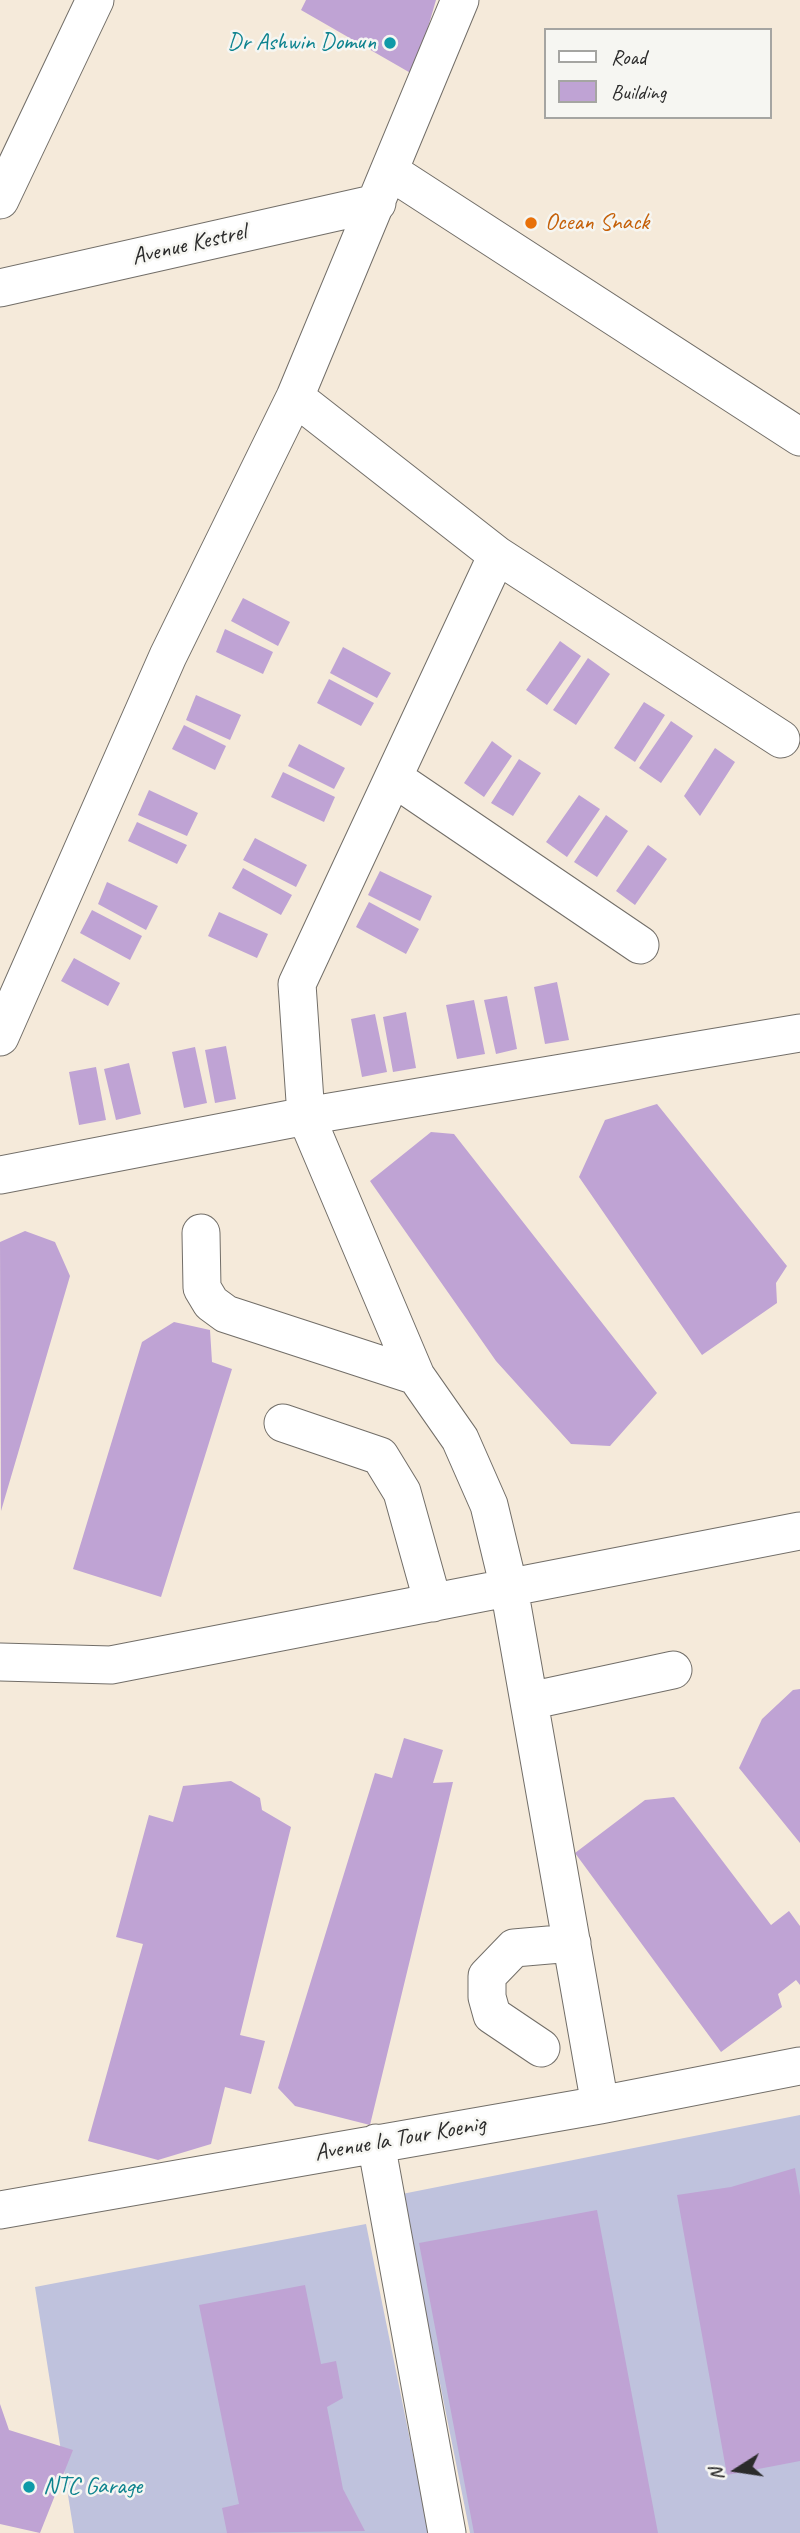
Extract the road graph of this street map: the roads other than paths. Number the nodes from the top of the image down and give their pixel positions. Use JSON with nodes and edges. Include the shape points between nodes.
{"nodes":[{"id":1,"x":95,"y":0,"type":"edge"},
{"id":2,"x":460,"y":0,"type":"edge"},
{"id":3,"x":384,"y":187,"type":"junction"},
{"id":4,"x":0,"y":200,"type":"edge"},
{"id":5,"x":0,"y":288,"type":"edge"},
{"id":6,"x":295,"y":397,"type":"junction"},
{"id":7,"x":800,"y":437,"type":"edge"},
{"id":8,"x":497,"y":555,"type":"junction"},
{"id":9,"x":781,"y":739,"type":"dead end"},
{"id":10,"x":394,"y":778,"type":"junction"},
{"id":11,"x":640,"y":945,"type":"dead end"},
{"id":12,"x":800,"y":1033,"type":"edge"},
{"id":13,"x":0,"y":1037,"type":"edge"},
{"id":14,"x":306,"y":1116,"type":"junction"},
{"id":15,"x":0,"y":1175,"type":"edge"},
{"id":16,"x":201,"y":1233,"type":"dead end"},
{"id":17,"x":416,"y":1376,"type":"junction"},
{"id":18,"x":283,"y":1423,"type":"dead end"},
{"id":19,"x":800,"y":1531,"type":"edge"},
{"id":20,"x":509,"y":1588,"type":"junction"},
{"id":21,"x":433,"y":1603,"type":"junction"},
{"id":22,"x":0,"y":1662,"type":"edge"},
{"id":23,"x":673,"y":1670,"type":"dead end"},
{"id":24,"x":529,"y":1701,"type":"junction"},
{"id":25,"x":572,"y":1943,"type":"junction"},
{"id":26,"x":541,"y":2048,"type":"dead end"},
{"id":27,"x":800,"y":2066,"type":"edge"},
{"id":28,"x":600,"y":2105,"type":"junction"},
{"id":29,"x":376,"y":2143,"type":"junction"},
{"id":30,"x":0,"y":2210,"type":"edge"},
{"id":31,"x":447,"y":2533,"type":"edge"}],
"edges":[{"from":1,"to":4,"type":"street"},
{"from":2,"to":3,"type":"street"},
{"from":3,"to":5,"type":"street","name":"Avenue Kestrel"},
{"from":3,"to":6,"type":"street"},
{"from":3,"to":7,"type":"street"},
{"from":6,"to":8,"type":"street"},
{"from":6,"to":13,"type":"street","via":[[168,656]]},
{"from":8,"to":9,"type":"street"},
{"from":8,"to":10,"type":"street"},
{"from":10,"to":11,"type":"street"},
{"from":10,"to":14,"type":"street","via":[[297,984]]},
{"from":12,"to":14,"type":"street"},
{"from":14,"to":15,"type":"street"},
{"from":14,"to":17,"type":"street"},
{"from":16,"to":17,"type":"street","via":[[202,1288],[211,1303],[226,1314]]},
{"from":17,"to":20,"type":"street","via":[[470,1461],[489,1505]]},
{"from":18,"to":21,"type":"street","via":[[380,1456],[402,1492]]},
{"from":19,"to":20,"type":"street"},
{"from":20,"to":21,"type":"street"},
{"from":20,"to":24,"type":"street"},
{"from":21,"to":22,"type":"street","via":[[111,1665]]},
{"from":23,"to":24,"type":"street"},
{"from":24,"to":25,"type":"street"},
{"from":25,"to":26,"type":"street","via":[[514,1948],[487,1976],[492,2015]]},
{"from":25,"to":28,"type":"street"},
{"from":27,"to":28,"type":"street","name":"Avenue la Tour Koenig"},
{"from":28,"to":29,"type":"street","name":"Avenue la Tour Koenig"},
{"from":29,"to":30,"type":"street","name":"Avenue la Tour Koenig"},
{"from":29,"to":31,"type":"street"}]}
